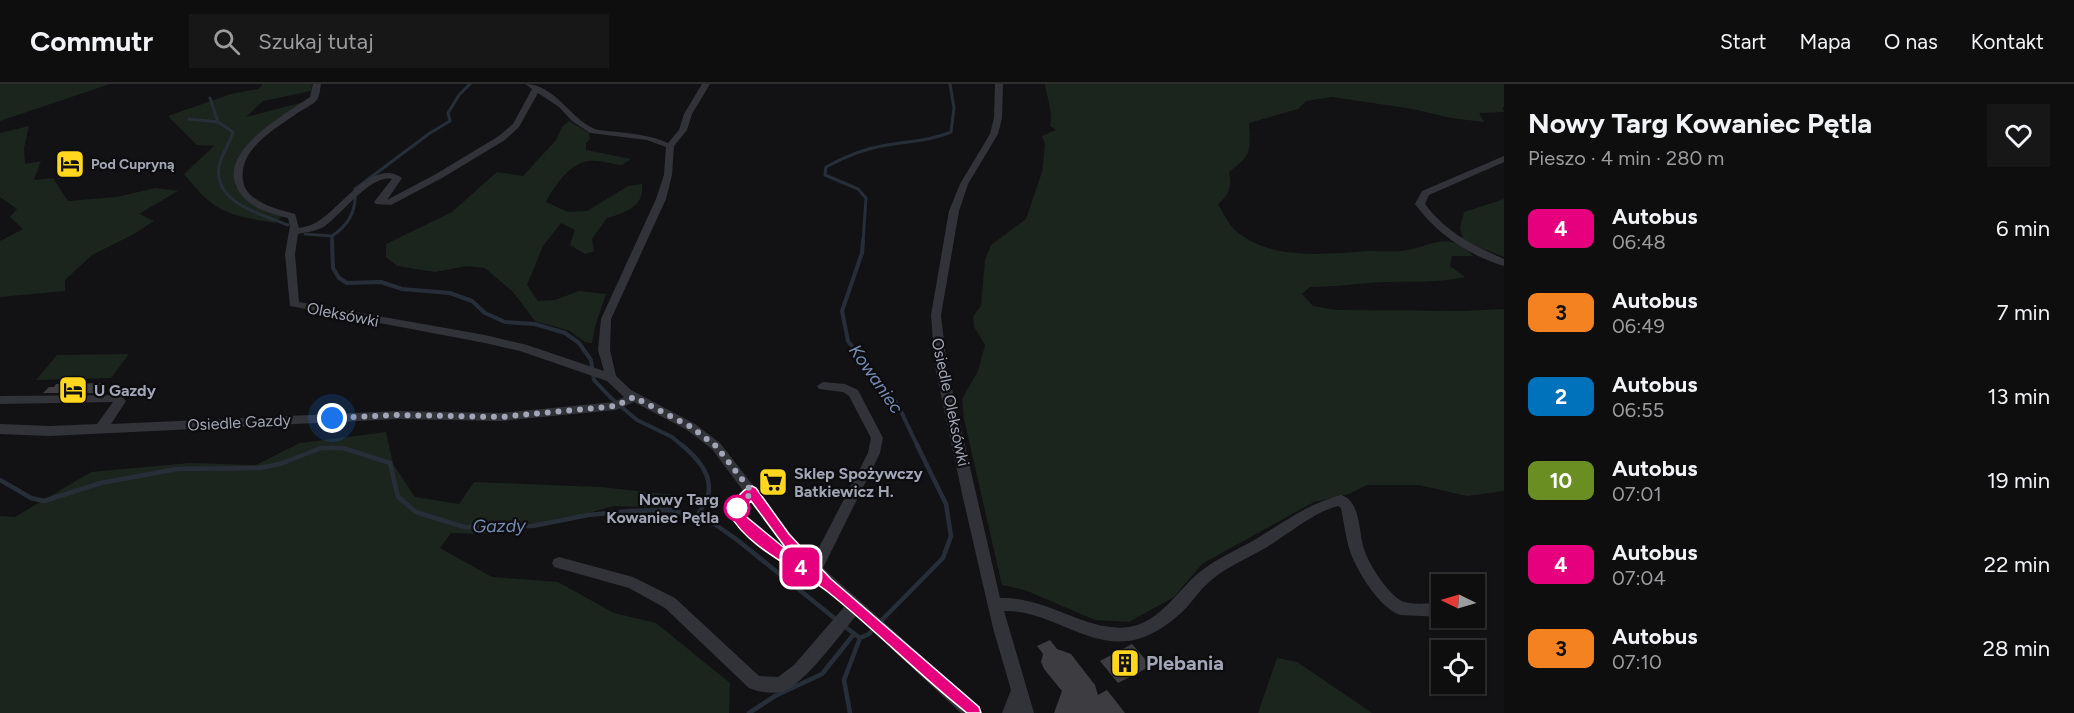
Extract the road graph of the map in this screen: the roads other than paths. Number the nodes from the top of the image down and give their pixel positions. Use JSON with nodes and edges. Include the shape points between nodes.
{"nodes":[{"id":1,"x":317,"y":84,"type":"edge"},
{"id":2,"x":706,"y":84,"type":"edge"},
{"id":3,"x":999,"y":84,"type":"edge"},
{"id":4,"x":532,"y":87,"type":"edge"},
{"id":5,"x":670,"y":146,"type":"junction"},
{"id":6,"x":1504,"y":159,"type":"edge"},
{"id":7,"x":294,"y":232,"type":"junction"},
{"id":8,"x":1504,"y":262,"type":"edge"},
{"id":9,"x":611,"y":378,"type":"junction"},
{"id":10,"x":823,"y":386,"type":"dead end"},
{"id":11,"x":0,"y":400,"type":"edge"},
{"id":12,"x":626,"y":401,"type":"junction"},
{"id":13,"x":101,"y":428,"type":"junction"},
{"id":14,"x":0,"y":429,"type":"edge"},
{"id":15,"x":559,"y":563,"type":"dead end"},
{"id":16,"x":815,"y":570,"type":"junction"},
{"id":17,"x":996,"y":605,"type":"junction"},
{"id":18,"x":1431,"y":609,"type":"edge"},
{"id":19,"x":853,"y":612,"type":"junction"},
{"id":20,"x":1018,"y":690,"type":"junction"},
{"id":21,"x":973,"y":713,"type":"edge"},
{"id":22,"x":1010,"y":713,"type":"edge"},
{"id":23,"x":1026,"y":713,"type":"edge"}],
"edges":[{"from":1,"to":7,"type":"street","via":[[314,98],[258,140],[239,162],[238,179],[243,194],[261,207],[292,216]]},
{"from":2,"to":5,"type":"street","via":[[683,130]]},
{"from":3,"to":17,"type":"street","name":"Osiedle Oleksówki","via":[[994,134],[956,202],[936,315],[941,368]]},
{"from":4,"to":5,"type":"street","via":[[593,130],[648,138]]},
{"from":4,"to":7,"type":"street","via":[[516,125],[502,138],[388,203],[380,202],[398,178],[380,178],[355,193],[323,223]]},
{"from":5,"to":9,"type":"street","via":[[661,199],[606,319],[604,350]]},
{"from":6,"to":8,"type":"street","via":[[1425,193],[1420,204],[1434,224],[1456,241]]},
{"from":7,"to":9,"type":"street","name":"Oleksówki","via":[[290,254],[294,304],[485,339]]},
{"from":9,"to":12,"type":"street","name":"Oleksówki"},
{"from":10,"to":16,"type":"street","via":[[854,393],[877,438],[874,453]]},
{"from":11,"to":13,"type":"street","via":[[117,398],[120,401]]},
{"from":12,"to":13,"type":"street","name":"Osiedle Gazdy","via":[[501,417],[399,415]]},
{"from":12,"to":16,"type":"street","via":[[691,427],[716,446],[784,538]]},
{"from":13,"to":14,"type":"street","name":"Osiedle Gazdy"},
{"from":15,"to":19,"type":"street","via":[[633,583],[670,603],[755,683],[780,685],[800,670]]},
{"from":16,"to":19,"type":"street"},
{"from":17,"to":18,"type":"street","via":[[1012,602],[1101,631],[1128,634],[1180,605],[1202,579],[1229,560],[1301,518],[1341,500],[1347,506],[1358,554],[1380,591],[1400,608]]},
{"from":17,"to":20,"type":"street","name":"Osiedle Oleksówki"},
{"from":19,"to":21,"type":"street","via":[[884,633]]},
{"from":20,"to":22,"type":"street"},
{"from":20,"to":23,"type":"street","name":"Osiedle Oleksówki"}]}
